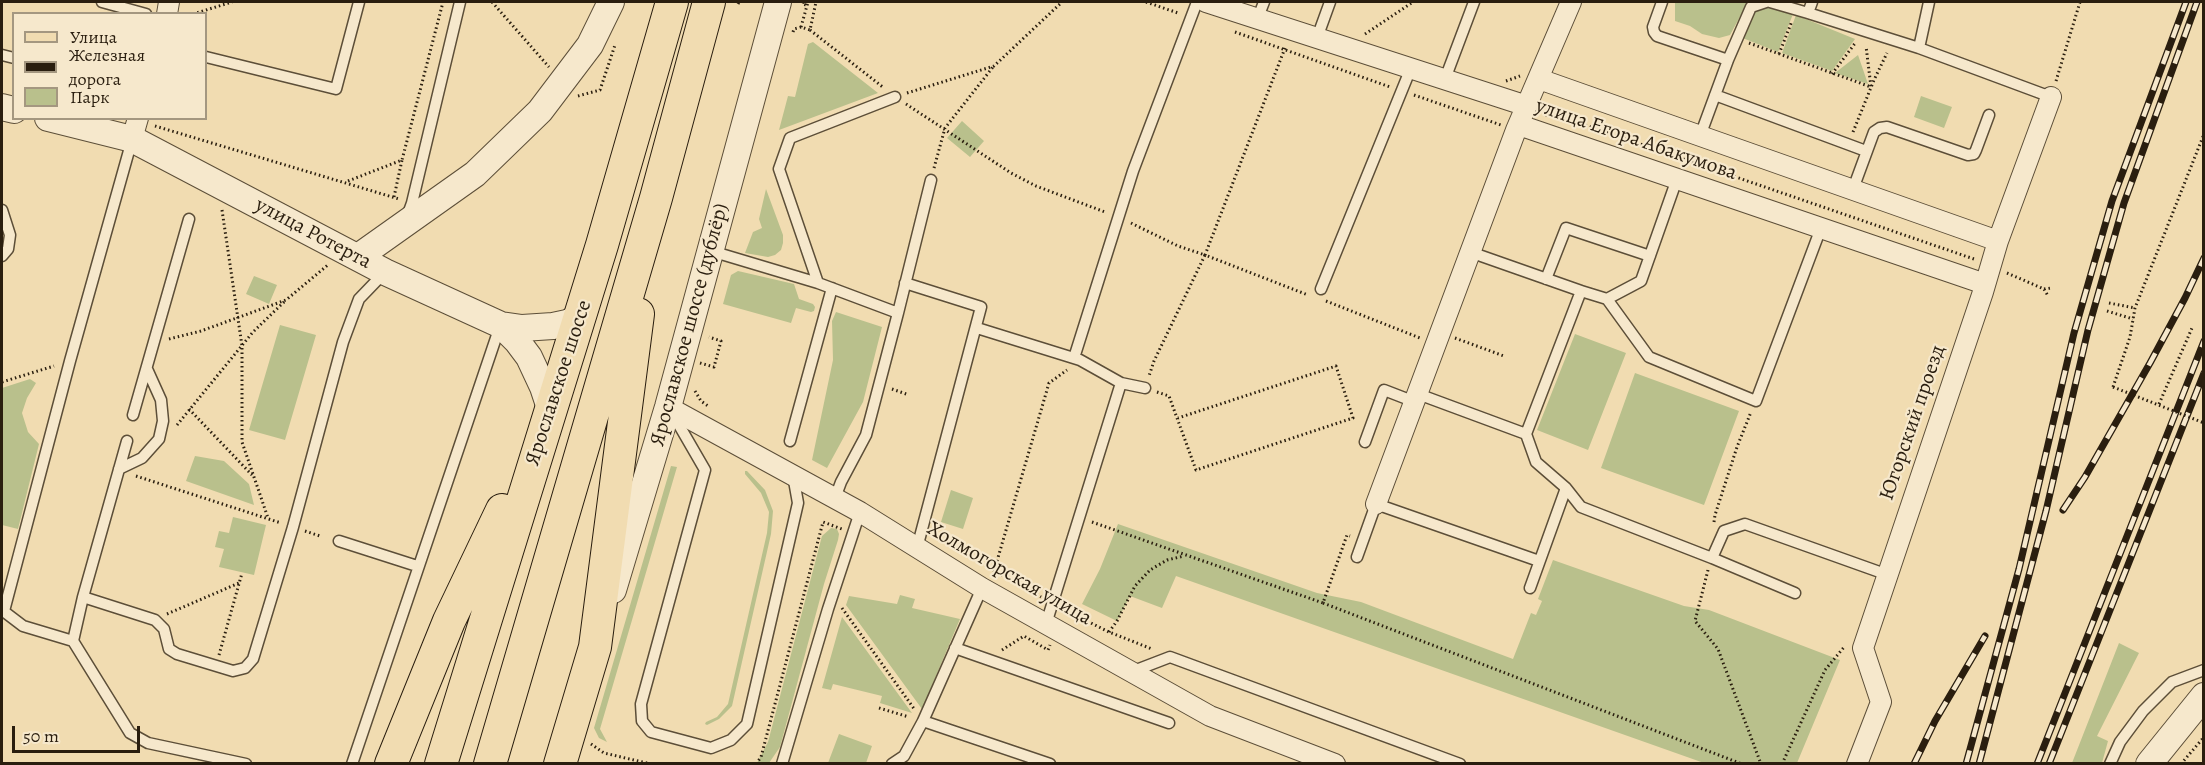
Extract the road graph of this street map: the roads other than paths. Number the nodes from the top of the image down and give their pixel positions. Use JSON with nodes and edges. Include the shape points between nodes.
{"nodes":[{"id":1,"x":102,"y":2,"type":"edge"},
{"id":2,"x":359,"y":2,"type":"edge"},
{"id":3,"x":460,"y":2,"type":"edge"},
{"id":4,"x":611,"y":2,"type":"edge"},
{"id":5,"x":672,"y":2,"type":"edge"},
{"id":6,"x":729,"y":2,"type":"edge"},
{"id":7,"x":778,"y":2,"type":"edge"},
{"id":8,"x":1197,"y":2,"type":"edge"},
{"id":9,"x":1206,"y":2,"type":"edge"},
{"id":10,"x":1330,"y":2,"type":"edge"},
{"id":11,"x":1474,"y":2,"type":"edge"},
{"id":12,"x":1571,"y":2,"type":"edge"},
{"id":13,"x":1662,"y":2,"type":"edge"},
{"id":14,"x":1768,"y":2,"type":"edge"},
{"id":15,"x":1812,"y":2,"type":"edge"},
{"id":16,"x":1929,"y":2,"type":"edge"},
{"id":17,"x":1261,"y":10,"type":"edge"},
{"id":18,"x":139,"y":12,"type":"edge"},
{"id":19,"x":1808,"y":13,"type":"junction"},
{"id":20,"x":1317,"y":38,"type":"junction"},
{"id":21,"x":1918,"y":48,"type":"junction"},
{"id":22,"x":207,"y":57,"type":"edge"},
{"id":23,"x":1728,"y":60,"type":"junction"},
{"id":24,"x":1411,"y":68,"type":"junction"},
{"id":25,"x":1445,"y":79,"type":"junction"},
{"id":26,"x":1539,"y":79,"type":"junction"},
{"id":27,"x":1715,"y":95,"type":"junction"},
{"id":28,"x":895,"y":97,"type":"road end"},
{"id":29,"x":2051,"y":97,"type":"joint"},
{"id":30,"x":1527,"y":106,"type":"junction"},
{"id":31,"x":1989,"y":115,"type":"dead end"},
{"id":32,"x":64,"y":120,"type":"edge"},
{"id":33,"x":1519,"y":125,"type":"junction"},
{"id":34,"x":135,"y":129,"type":"edge"},
{"id":35,"x":1703,"y":137,"type":"junction"},
{"id":36,"x":1866,"y":151,"type":"junction"},
{"id":37,"x":931,"y":180,"type":"road end"},
{"id":38,"x":1683,"y":181,"type":"junction"},
{"id":39,"x":1852,"y":189,"type":"junction"},
{"id":40,"x":656,"y":198,"type":"junction"},
{"id":41,"x":2,"y":210,"type":"edge"},
{"id":42,"x":189,"y":219,"type":"dead end"},
{"id":43,"x":402,"y":227,"type":"junction"},
{"id":44,"x":1821,"y":228,"type":"junction"},
{"id":45,"x":1998,"y":241,"type":"junction"},
{"id":46,"x":711,"y":251,"type":"junction"},
{"id":47,"x":1470,"y":252,"type":"junction"},
{"id":48,"x":2,"y":256,"type":"edge"},
{"id":49,"x":1650,"y":256,"type":"junction"},
{"id":50,"x":358,"y":257,"type":"junction"},
{"id":51,"x":385,"y":272,"type":"junction"},
{"id":52,"x":1546,"y":279,"type":"junction"},
{"id":53,"x":818,"y":283,"type":"junction"},
{"id":54,"x":905,"y":283,"type":"junction"},
{"id":55,"x":1985,"y":284,"type":"junction"},
{"id":56,"x":832,"y":288,"type":"junction"},
{"id":57,"x":1581,"y":291,"type":"junction"},
{"id":58,"x":1318,"y":293,"type":"road end"},
{"id":59,"x":1607,"y":299,"type":"junction"},
{"id":60,"x":897,"y":313,"type":"junction"},
{"id":61,"x":580,"y":317,"type":"junction"},
{"id":62,"x":501,"y":325,"type":"junction"},
{"id":63,"x":977,"y":328,"type":"junction"},
{"id":64,"x":1077,"y":359,"type":"junction"},
{"id":65,"x":147,"y":369,"type":"junction"},
{"id":66,"x":1121,"y":383,"type":"junction"},
{"id":67,"x":1145,"y":388,"type":"road end"},
{"id":68,"x":1417,"y":398,"type":"junction"},
{"id":69,"x":668,"y":407,"type":"junction"},
{"id":70,"x":550,"y":408,"type":"junction"},
{"id":71,"x":133,"y":415,"type":"dead end"},
{"id":72,"x":1526,"y":434,"type":"junction"},
{"id":73,"x":127,"y":441,"type":"dead end"},
{"id":74,"x":790,"y":441,"type":"dead end"},
{"id":75,"x":1365,"y":442,"type":"dead end"},
{"id":76,"x":119,"y":471,"type":"junction"},
{"id":77,"x":793,"y":475,"type":"junction"},
{"id":78,"x":1566,"y":488,"type":"junction"},
{"id":79,"x":834,"y":498,"type":"junction"},
{"id":80,"x":1376,"y":504,"type":"junction"},
{"id":81,"x":860,"y":512,"type":"junction"},
{"id":82,"x":339,"y":541,"type":"dead end"},
{"id":83,"x":917,"y":548,"type":"junction"},
{"id":84,"x":1357,"y":557,"type":"dead end"},
{"id":85,"x":1712,"y":558,"type":"junction"},
{"id":86,"x":1539,"y":561,"type":"junction"},
{"id":87,"x":417,"y":566,"type":"junction"},
{"id":88,"x":1888,"y":575,"type":"junction"},
{"id":89,"x":982,"y":588,"type":"junction"},
{"id":90,"x":1530,"y":588,"type":"dead end"},
{"id":91,"x":1795,"y":593,"type":"dead end"},
{"id":92,"x":83,"y":597,"type":"junction"},
{"id":93,"x":3,"y":611,"type":"edge"},
{"id":94,"x":1046,"y":624,"type":"junction"},
{"id":95,"x":73,"y":641,"type":"junction"},
{"id":96,"x":595,"y":647,"type":"junction"},
{"id":97,"x":955,"y":648,"type":"junction"},
{"id":98,"x":2204,"y":670,"type":"edge"},
{"id":99,"x":1130,"y":672,"type":"junction"},
{"id":100,"x":2204,"y":696,"type":"edge"},
{"id":101,"x":923,"y":721,"type":"junction"},
{"id":102,"x":1169,"y":723,"type":"dead end"},
{"id":103,"x":210,"y":760,"type":"edge"},
{"id":104,"x":246,"y":764,"type":"edge"},
{"id":105,"x":352,"y":764,"type":"edge"},
{"id":106,"x":391,"y":764,"type":"edge"},
{"id":107,"x":441,"y":764,"type":"edge"},
{"id":108,"x":489,"y":764,"type":"edge"},
{"id":109,"x":560,"y":764,"type":"edge"},
{"id":110,"x":782,"y":764,"type":"edge"},
{"id":111,"x":892,"y":764,"type":"edge"},
{"id":112,"x":1050,"y":764,"type":"edge"},
{"id":113,"x":1335,"y":764,"type":"edge"},
{"id":114,"x":1460,"y":764,"type":"edge"},
{"id":115,"x":1857,"y":764,"type":"edge"},
{"id":116,"x":2110,"y":764,"type":"edge"},
{"id":117,"x":2150,"y":764,"type":"edge"}],
"edges":[{"from":1,"to":18,"type":"lane"},
{"from":2,"to":22,"type":"lane","via":[[336,89]]},
{"from":3,"to":43,"type":"lane","via":[[412,203]]},
{"from":4,"to":43,"type":"street","via":[[590,45],[540,111],[475,174]]},
{"from":5,"to":61,"type":"main road","name":"Ярославское шоссе"},
{"from":6,"to":40,"type":"main road","name":"Ярославское шоссе"},
{"from":7,"to":46,"type":"street","name":"Ярославское шоссе (дублёр)"},
{"from":8,"to":64,"type":"lane","via":[[1133,171]]},
{"from":9,"to":17,"type":"street","name":"улица Егора Абакумова"},
{"from":10,"to":20,"type":"lane"},
{"from":11,"to":25,"type":"lane"},
{"from":12,"to":26,"type":"street"},
{"from":13,"to":23,"type":"lane","via":[[1653,27],[1657,36]]},
{"from":14,"to":19,"type":"lane"},
{"from":14,"to":23,"type":"lane","via":[[1751,7]]},
{"from":15,"to":19,"type":"lane"},
{"from":16,"to":21,"type":"lane"},
{"from":17,"to":20,"type":"street","name":"улица Егора Абакумова","via":[[1291,30]]},
{"from":19,"to":21,"type":"lane"},
{"from":20,"to":24,"type":"street","name":"улица Егора Абакумова"},
{"from":21,"to":29,"type":"lane"},
{"from":23,"to":27,"type":"lane"},
{"from":24,"to":25,"type":"street","name":"улица Егора Абакумова"},
{"from":24,"to":58,"type":"lane"},
{"from":25,"to":30,"type":"street","name":"улица Егора Абакумова"},
{"from":26,"to":30,"type":"street"},
{"from":26,"to":35,"type":"street","name":"улица Егора Абакумова"},
{"from":27,"to":35,"type":"lane"},
{"from":27,"to":36,"type":"lane"},
{"from":28,"to":53,"type":"lane","via":[[790,138],[779,169]]},
{"from":29,"to":45,"type":"street","name":"Югорский проезд"},
{"from":30,"to":33,"type":"street"},
{"from":31,"to":36,"type":"lane","via":[[1974,154],[1887,127],[1874,132]]},
{"from":32,"to":34,"type":"street","name":"улица Ротерта"},
{"from":33,"to":38,"type":"street","name":"улица Егора Абакумова"},
{"from":33,"to":47,"type":"street","name":"улица Егора Абакумова"},
{"from":34,"to":50,"type":"street","name":"улица Ротерта"},
{"from":34,"to":93,"type":"lane"},
{"from":35,"to":39,"type":"street","name":"улица Егора Абакумова"},
{"from":36,"to":39,"type":"lane"},
{"from":37,"to":54,"type":"lane"},
{"from":38,"to":44,"type":"street","name":"улица Егора Абакумова"},
{"from":38,"to":49,"type":"lane"},
{"from":39,"to":45,"type":"street","name":"улица Егора Абакумова"},
{"from":40,"to":96,"type":"main road","name":"Ярославское шоссе (дублёр)"},
{"from":40,"to":108,"type":"main road","name":"Ярославское шоссе"},
{"from":41,"to":48,"type":"lane","via":[[10,235],[8,249]]},
{"from":42,"to":65,"type":"lane"},
{"from":43,"to":50,"type":"street"},
{"from":44,"to":55,"type":"street","name":"улица Егора Абакумова"},
{"from":44,"to":59,"type":"lane","via":[[1756,401],[1649,357]]},
{"from":45,"to":55,"type":"street","name":"Югорский проезд"},
{"from":46,"to":53,"type":"lane"},
{"from":46,"to":69,"type":"street","name":"Ярославское шоссе (дублёр)"},
{"from":47,"to":52,"type":"lane"},
{"from":47,"to":68,"type":"street","name":"улица Егора Абакумова"},
{"from":49,"to":52,"type":"lane","via":[[1566,228]]},
{"from":49,"to":59,"type":"lane","via":[[1641,281]]},
{"from":50,"to":51,"type":"street","name":"улица Ротерта"},
{"from":51,"to":62,"type":"street","name":"улица Ротерта"},
{"from":51,"to":92,"type":"lane","via":[[359,299],[343,342],[293,527],[253,659],[245,668],[233,671],[177,654],[169,649],[164,629],[154,620]]},
{"from":52,"to":57,"type":"lane"},
{"from":53,"to":56,"type":"lane"},
{"from":54,"to":60,"type":"lane"},
{"from":54,"to":63,"type":"lane","via":[[981,307]]},
{"from":55,"to":88,"type":"street","name":"Югорский проезд"},
{"from":56,"to":60,"type":"lane"},
{"from":56,"to":74,"type":"lane"},
{"from":57,"to":59,"type":"lane"},
{"from":57,"to":72,"type":"lane"},
{"from":60,"to":79,"type":"lane","via":[[866,435]]},
{"from":61,"to":62,"type":"street","name":"улица Ротерта","via":[[553,326]]},
{"from":61,"to":70,"type":"main road","name":"Ярославское шоссе"},
{"from":62,"to":70,"type":"street","via":[[529,357]]},
{"from":62,"to":87,"type":"lane"},
{"from":63,"to":64,"type":"lane"},
{"from":63,"to":83,"type":"lane"},
{"from":64,"to":66,"type":"lane"},
{"from":65,"to":71,"type":"lane"},
{"from":65,"to":76,"type":"lane","via":[[161,400],[163,421],[159,439],[142,458]]},
{"from":66,"to":67,"type":"lane"},
{"from":66,"to":94,"type":"lane"},
{"from":68,"to":72,"type":"lane"},
{"from":68,"to":75,"type":"lane","via":[[1384,390]]},
{"from":68,"to":80,"type":"street","name":"улица Егора Абакумова"},
{"from":69,"to":77,"type":"street","name":"Холмогорская улица"},
{"from":69,"to":77,"type":"lane","via":[[705,470],[641,704],[642,721],[651,732],[711,748],[731,740],[747,724],[798,503]]},
{"from":69,"to":96,"type":"street","name":"Ярославское шоссе (дублёр)"},
{"from":70,"to":106,"type":"main road","via":[[449,621]]},
{"from":70,"to":107,"type":"main road","name":"Ярославское шоссе"},
{"from":72,"to":78,"type":"lane","via":[[1536,462]]},
{"from":73,"to":76,"type":"lane"},
{"from":76,"to":92,"type":"lane"},
{"from":77,"to":79,"type":"street","name":"Холмогорская улица"},
{"from":78,"to":85,"type":"lane","via":[[1581,507]]},
{"from":78,"to":86,"type":"lane"},
{"from":79,"to":81,"type":"street","name":"Холмогорская улица"},
{"from":80,"to":84,"type":"lane"},
{"from":80,"to":86,"type":"lane"},
{"from":81,"to":83,"type":"street","name":"Холмогорская улица"},
{"from":81,"to":110,"type":"lane"},
{"from":82,"to":87,"type":"lane"},
{"from":83,"to":89,"type":"street","name":"Холмогорская улица"},
{"from":85,"to":88,"type":"lane","via":[[1724,531],[1745,524]]},
{"from":85,"to":91,"type":"lane"},
{"from":86,"to":90,"type":"lane"},
{"from":87,"to":105,"type":"lane"},
{"from":88,"to":115,"type":"street","name":"Югорский проезд","via":[[1863,648],[1881,702]]},
{"from":89,"to":94,"type":"street","name":"Холмогорская улица"},
{"from":89,"to":97,"type":"lane"},
{"from":92,"to":95,"type":"lane"},
{"from":93,"to":95,"type":"lane","via":[[23,626]]},
{"from":94,"to":99,"type":"street","name":"Холмогорская улица"},
{"from":95,"to":103,"type":"lane","via":[[130,733],[148,743]]},
{"from":96,"to":109,"type":"main road","name":"Ярославское шоссе (дублёр)"},
{"from":97,"to":101,"type":"lane"},
{"from":97,"to":102,"type":"lane"},
{"from":98,"to":116,"type":"lane","via":[[2172,682],[2143,711],[2120,742]]},
{"from":99,"to":113,"type":"street","name":"Холмогорская улица","via":[[1209,716]]},
{"from":99,"to":114,"type":"lane","via":[[1170,657]]},
{"from":100,"to":117,"type":"street"},
{"from":101,"to":111,"type":"lane","via":[[904,756]]},
{"from":101,"to":112,"type":"lane"},
{"from":103,"to":104,"type":"lane"}]}
